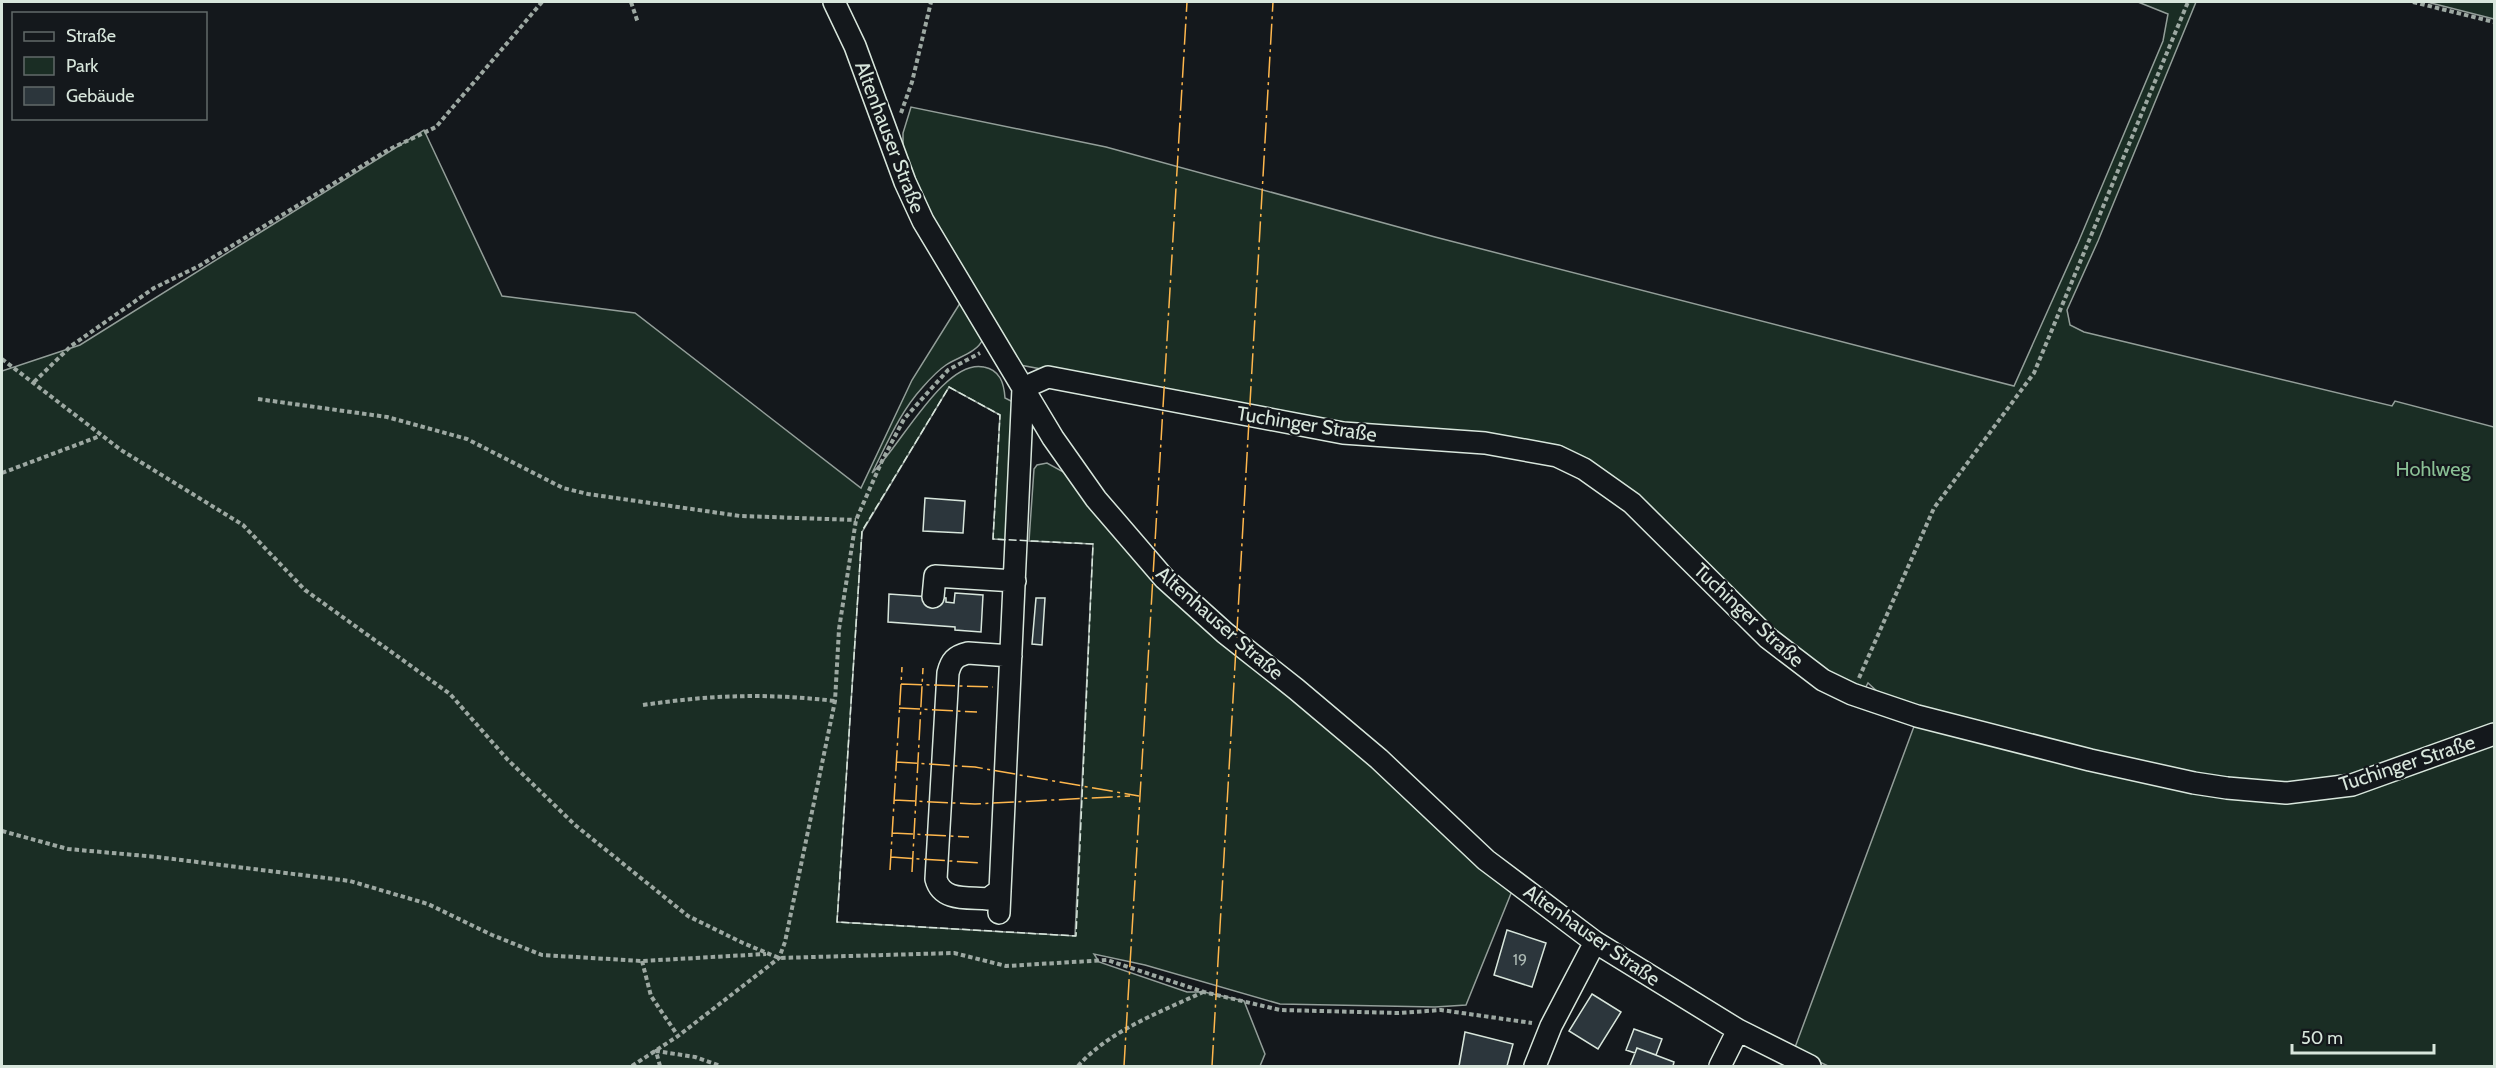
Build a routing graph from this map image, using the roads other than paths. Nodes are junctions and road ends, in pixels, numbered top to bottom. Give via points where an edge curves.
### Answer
1 (834, 2) edge
2 (1023, 388) junction
3 (1015, 581) junction
4 (933, 597) dead end
5 (1011, 656) junction
6 (2494, 734) edge
7 (1000, 890) junction
8 (999, 913) dead end
9 (1595, 942) junction
10 (1738, 1030) junction
11 (1535, 1066) edge
12 (1720, 1066) edge
13 (1810, 1066) edge

1 - 2 street, Altenhauser Straße via 855,46 913,204
2 - 3 street
2 - 6 street, Tuchinger Straße via 1048,377 1343,433 1476,442 1557,456 1584,469 1632,503 1768,638 1823,680 1917,716 2090,760 2194,783 2286,793 2352,785
2 - 9 street, Altenhauser Straße via 1096,499 1164,578 1379,759 1486,860
3 - 4 street via 935,576
3 - 5 street
5 - 7 street
5 - 7 street via 968,653 951,663 936,879 941,890 951,896 988,899
7 - 8 street
9 - 10 street, Altenhauser Straße
9 - 11 street via 1551,1026
10 - 12 street
10 - 13 street, Altenhauser Straße

